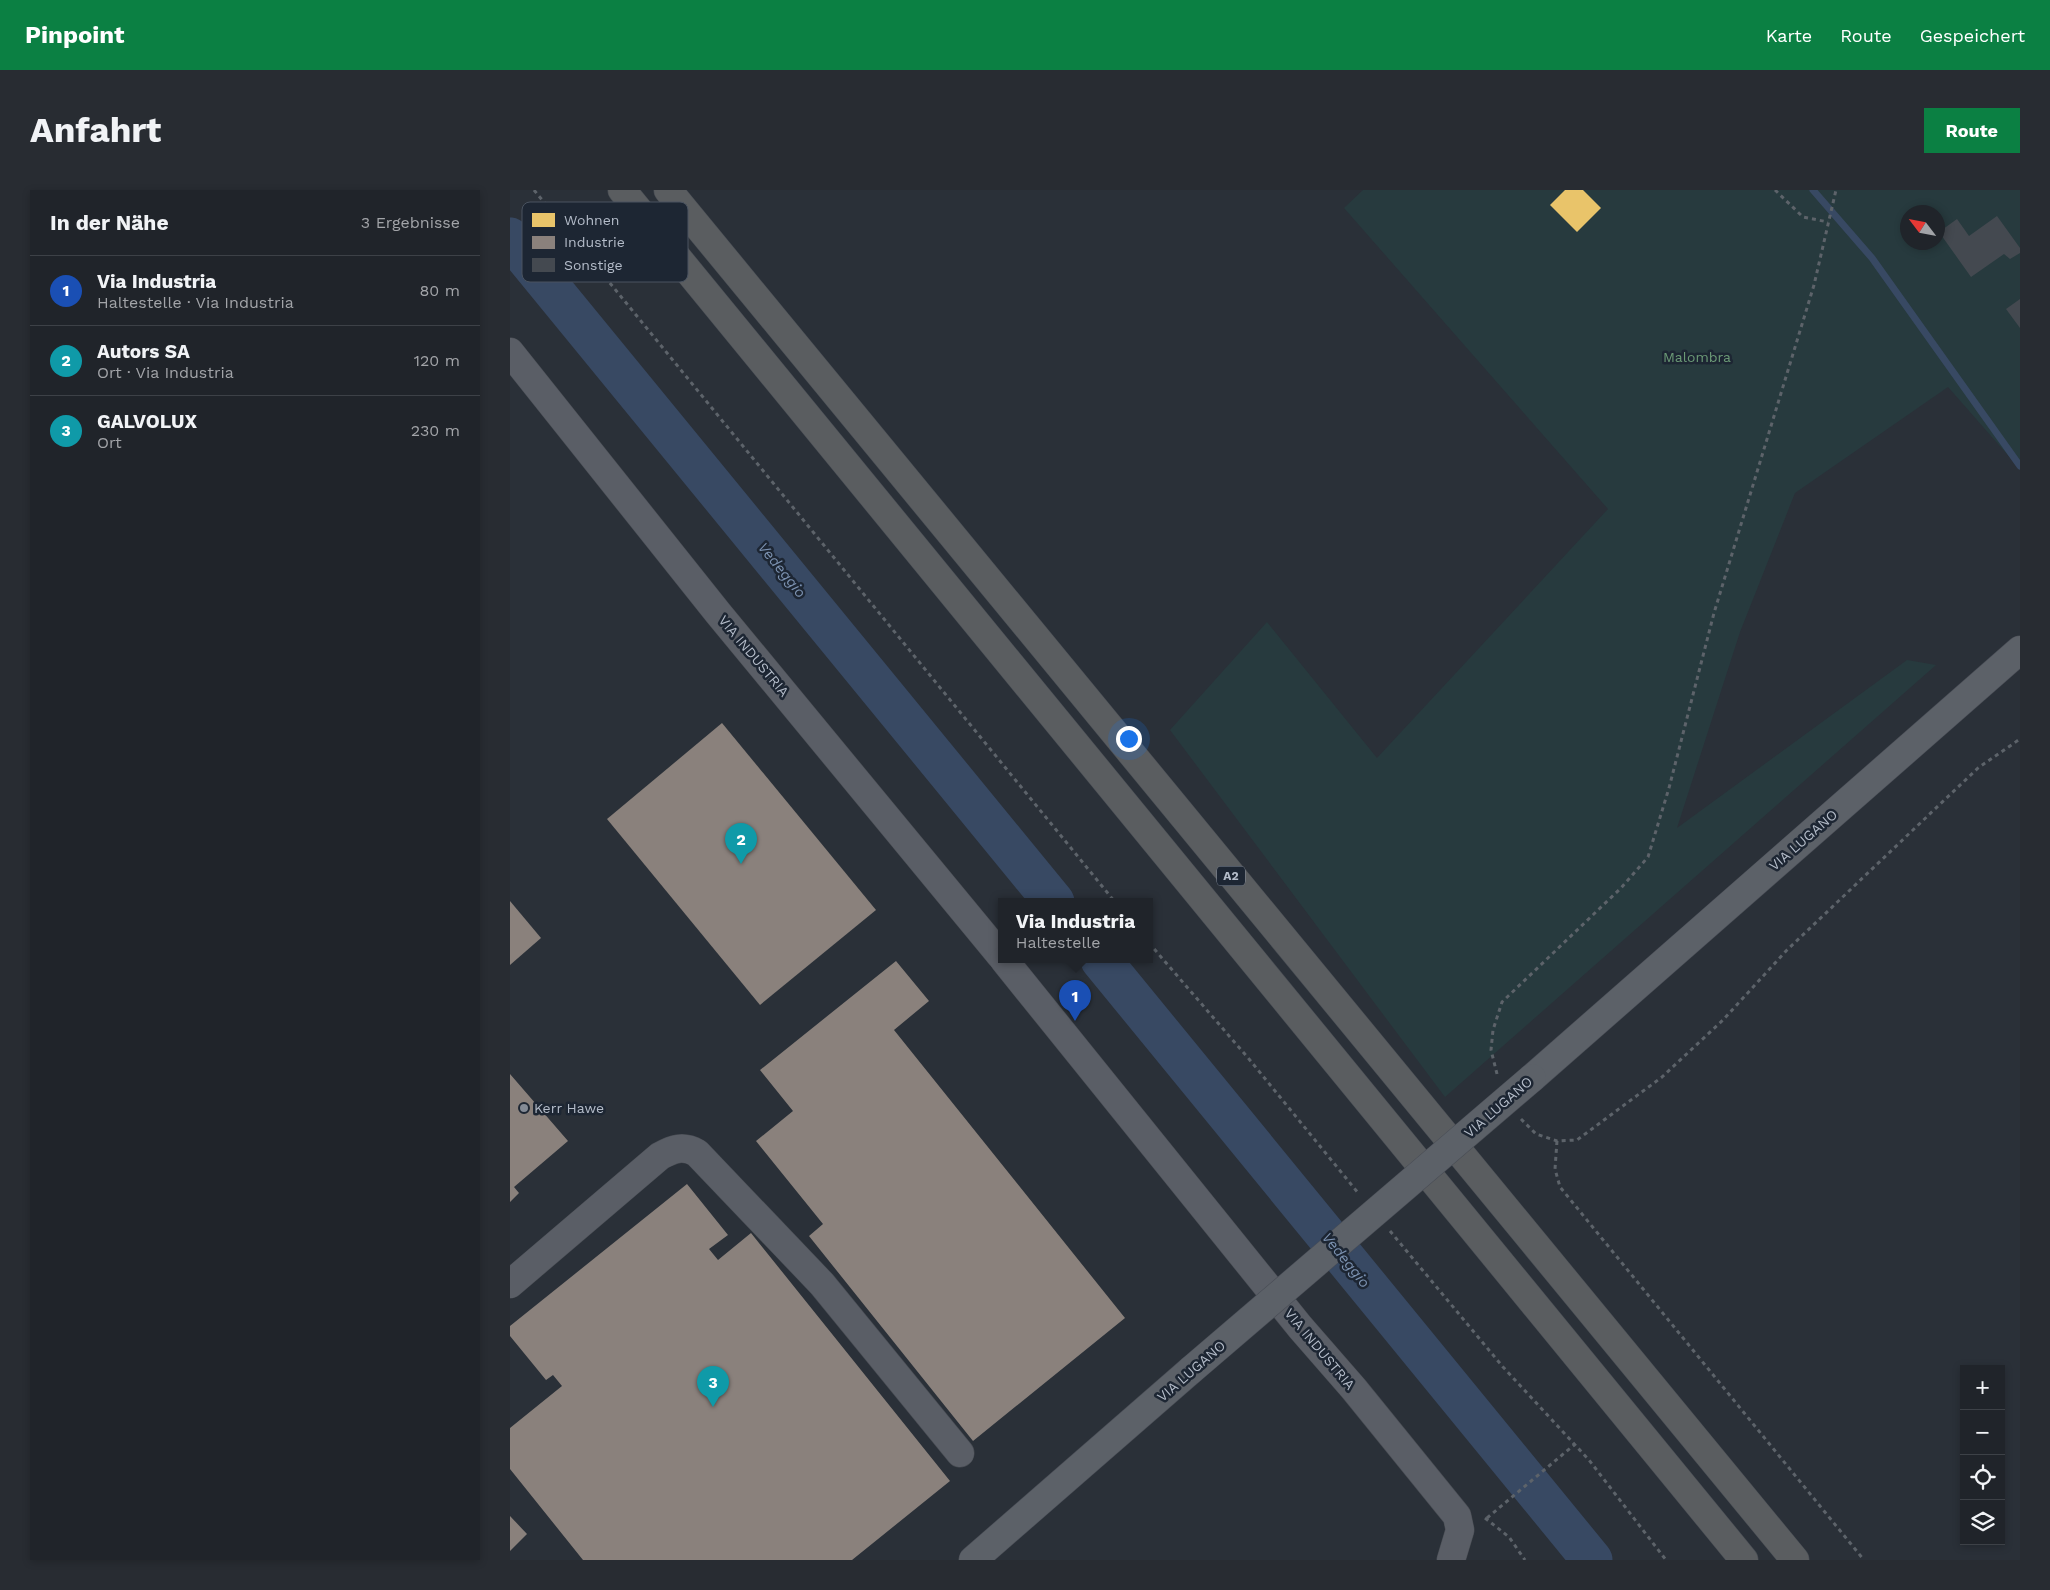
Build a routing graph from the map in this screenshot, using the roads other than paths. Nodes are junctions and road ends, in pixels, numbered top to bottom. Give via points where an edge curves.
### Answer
1 (622, 190) edge
2 (668, 190) edge
3 (632, 202) edge
4 (678, 202) edge
5 (688, 214) edge
6 (688, 271) edge
7 (510, 352) edge
8 (2020, 650) edge
9 (998, 952) edge
10 (1006, 963) edge
11 (510, 1284) edge
12 (960, 1453) dead end
13 (973, 1560) edge
14 (1451, 1560) edge
15 (1744, 1560) edge
16 (1796, 1560) edge

1 - 3 highway
2 - 4 highway, A2
5 - 16 highway, A2
6 - 15 highway
7 - 9 street, VIA INDUSTRIA via 718,613
8 - 13 main road, VIA LUGANO, bridge via 1532,1078
10 - 14 street, VIA INDUSTRIA via 1457,1516 1460,1530
11 - 12 street via 660,1156 680,1147 689,1149 822,1284

